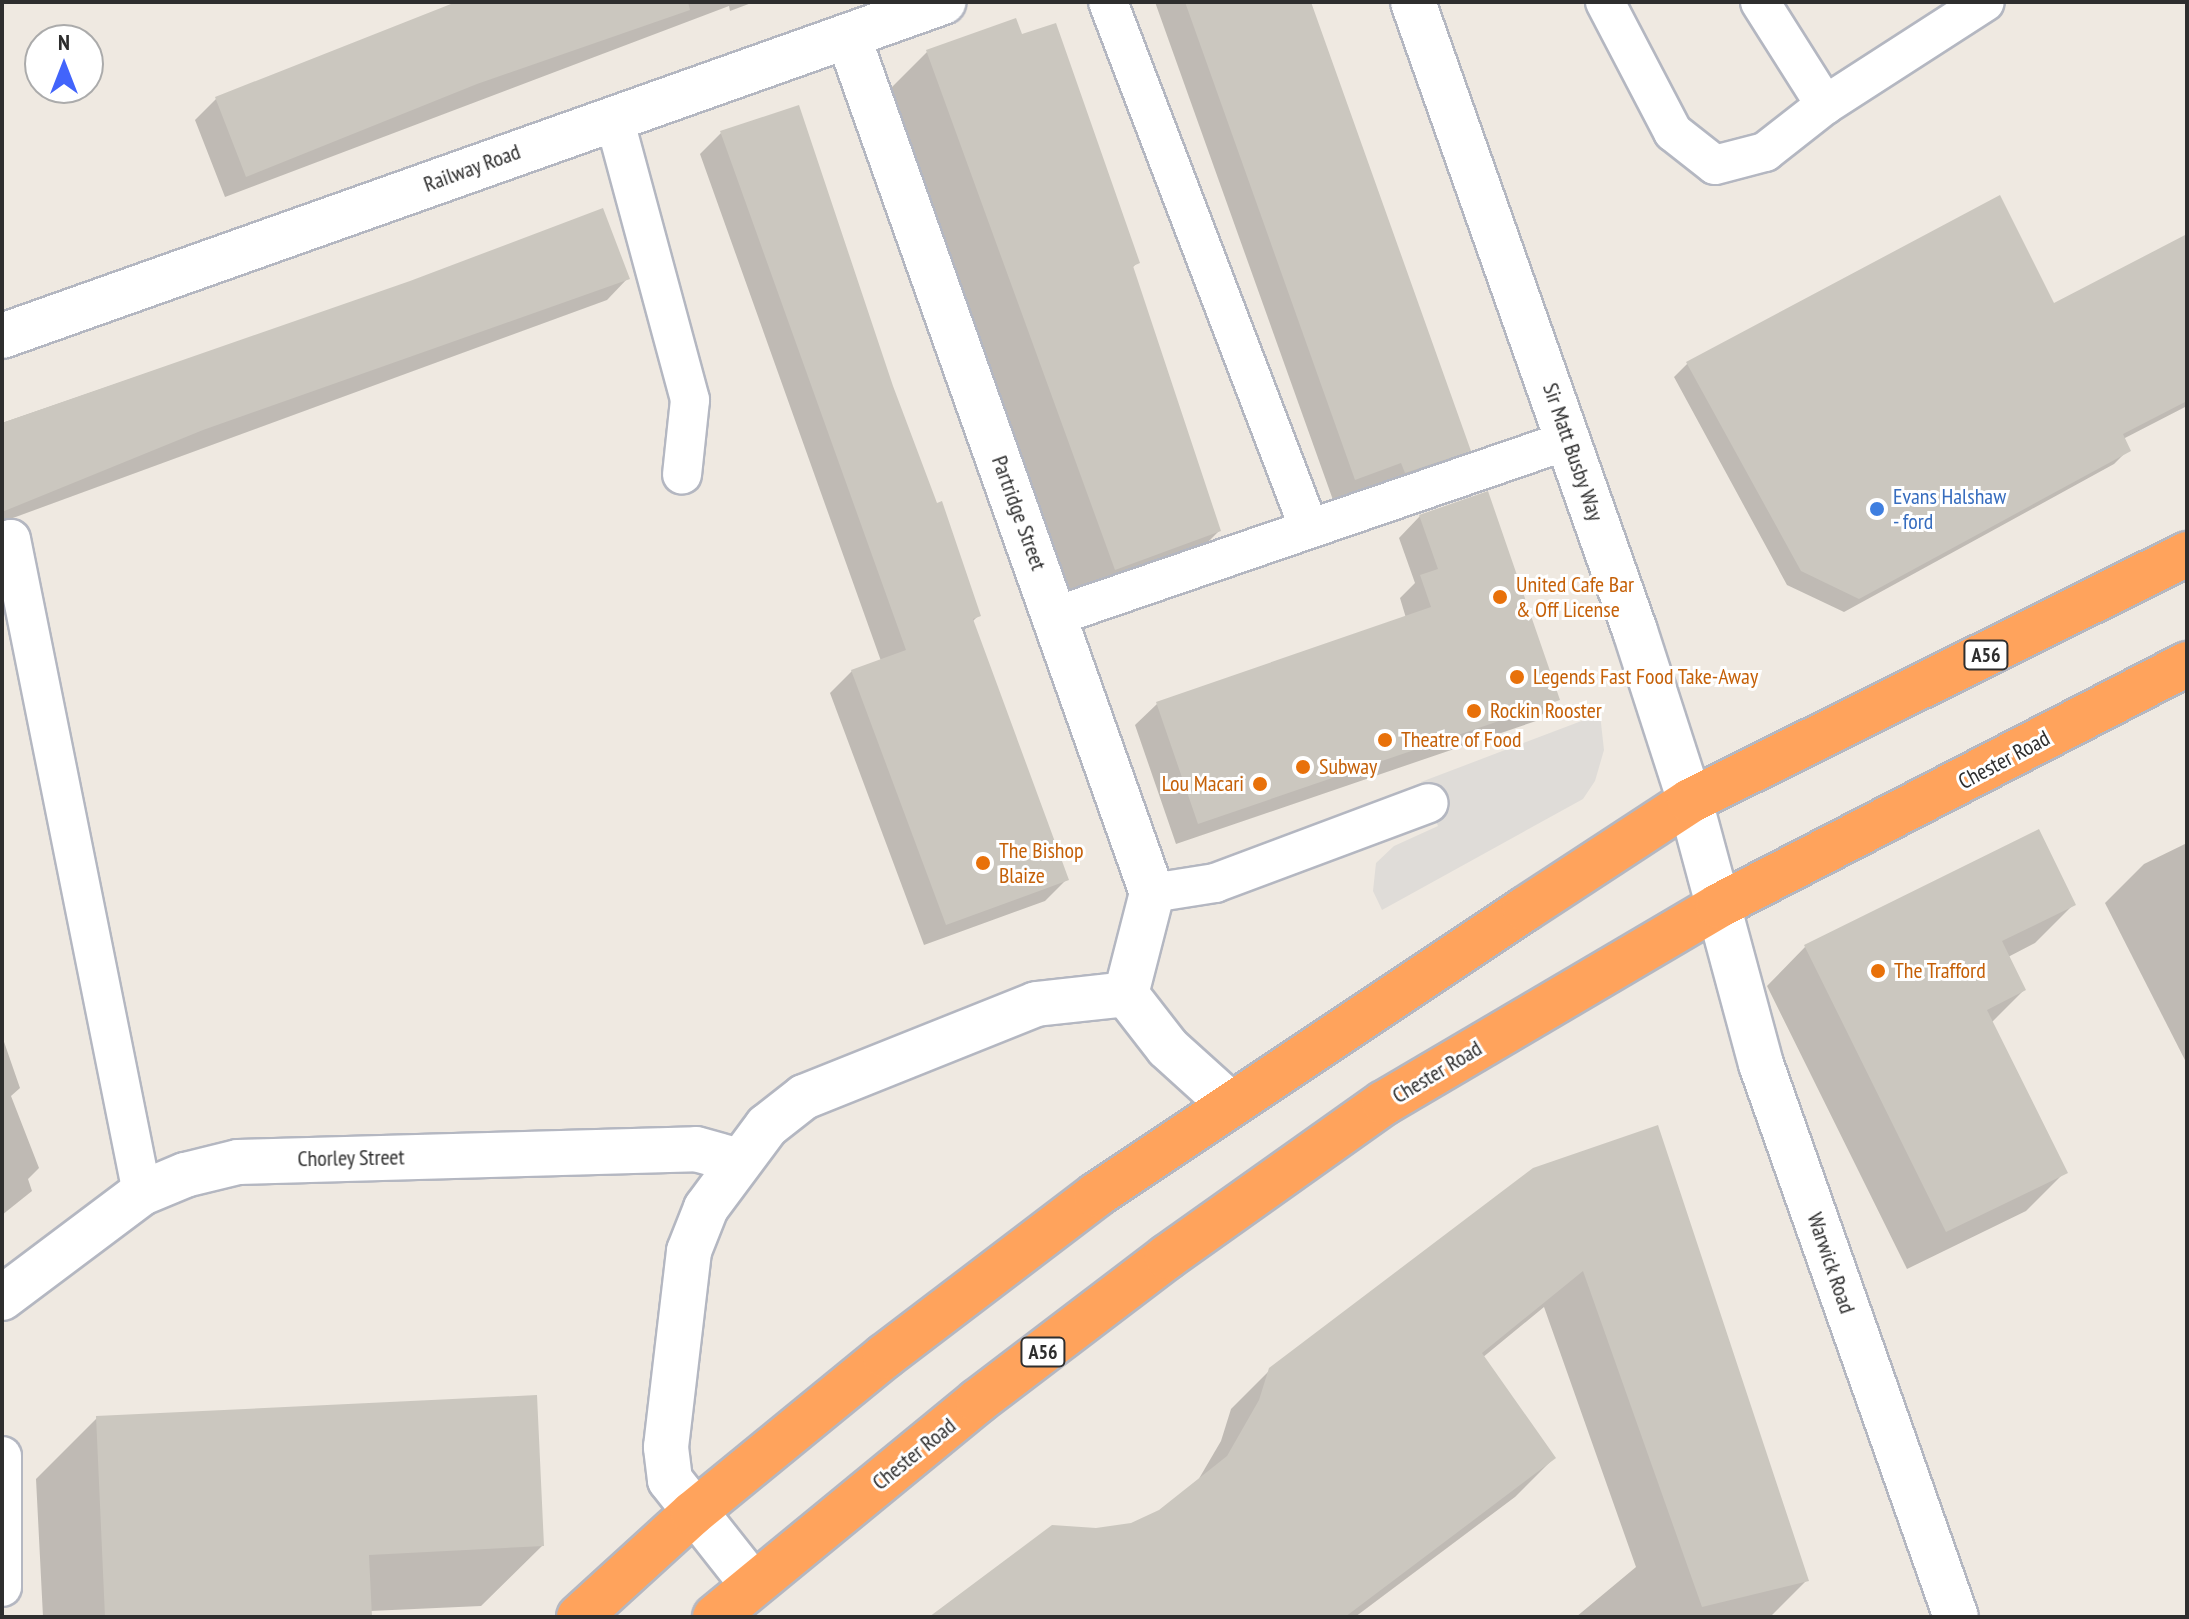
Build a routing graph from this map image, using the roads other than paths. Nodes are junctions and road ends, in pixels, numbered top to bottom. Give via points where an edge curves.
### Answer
1 (943, 2) edge
2 (1108, 2) edge
3 (1413, 2) edge
4 (1605, 2) edge
5 (1760, 2) edge
6 (1985, 2) edge
7 (1936, 15) edge
8 (848, 36) junction
9 (1825, 105) junction
10 (614, 118) junction
11 (2, 336) edge
12 (1569, 440) junction
13 (682, 475) dead end
14 (1309, 528) junction
15 (2, 542) edge
16 (2187, 554) edge
17 (1056, 616) junction
18 (2187, 664) edge
19 (1690, 801) junction
20 (1429, 803) dead end
21 (1152, 893) junction
22 (1718, 906) junction
23 (1126, 994) junction
24 (1230, 1104) junction
25 (739, 1161) junction
26 (142, 1193) junction
27 (2, 1298) edge
28 (2, 1456) edge
29 (693, 1513) junction
30 (753, 1585) junction
31 (2, 1587) edge
32 (579, 1617) edge
33 (715, 1617) edge
34 (1955, 1617) edge

1 - 8 street, Railway Road
2 - 14 lane
3 - 12 street, Sir Matt Busby Way
4 - 9 lane via 1673,132 1715,165 1765,152
5 - 9 lane
6 - 7 lane
7 - 9 lane
8 - 10 street, Railway Road
8 - 17 street, Partridge Street
10 - 11 street, Railway Road
10 - 13 lane via 690,400
12 - 14 lane
12 - 19 street, Sir Matt Busby Way
14 - 17 lane
15 - 26 lane via 11,539
16 - 19 highway, A56
17 - 21 street, Partridge Street
18 - 22 highway, Chester Road / A56
19 - 22 street, Sir Matt Busby Way
19 - 24 highway, A56
20 - 21 lane via 1215,883
21 - 23 street
22 - 30 highway, Chester Road / A56 via 1346,1130 978,1401
22 - 34 street, Warwick Road via 1761,1064
23 - 24 street via 1168,1048
23 - 25 street via 1036,1004 804,1097 767,1126
24 - 29 highway, A56 via 1046,1233
25 - 26 street, Chorley Street via 696,1149 238,1162
25 - 29 street via 706,1208 689,1251 666,1447 670,1480
26 - 27 street, Chorley Street
28 - 31 lane
29 - 30 street
29 - 32 highway, A56
30 - 33 highway, Chester Road / A56

